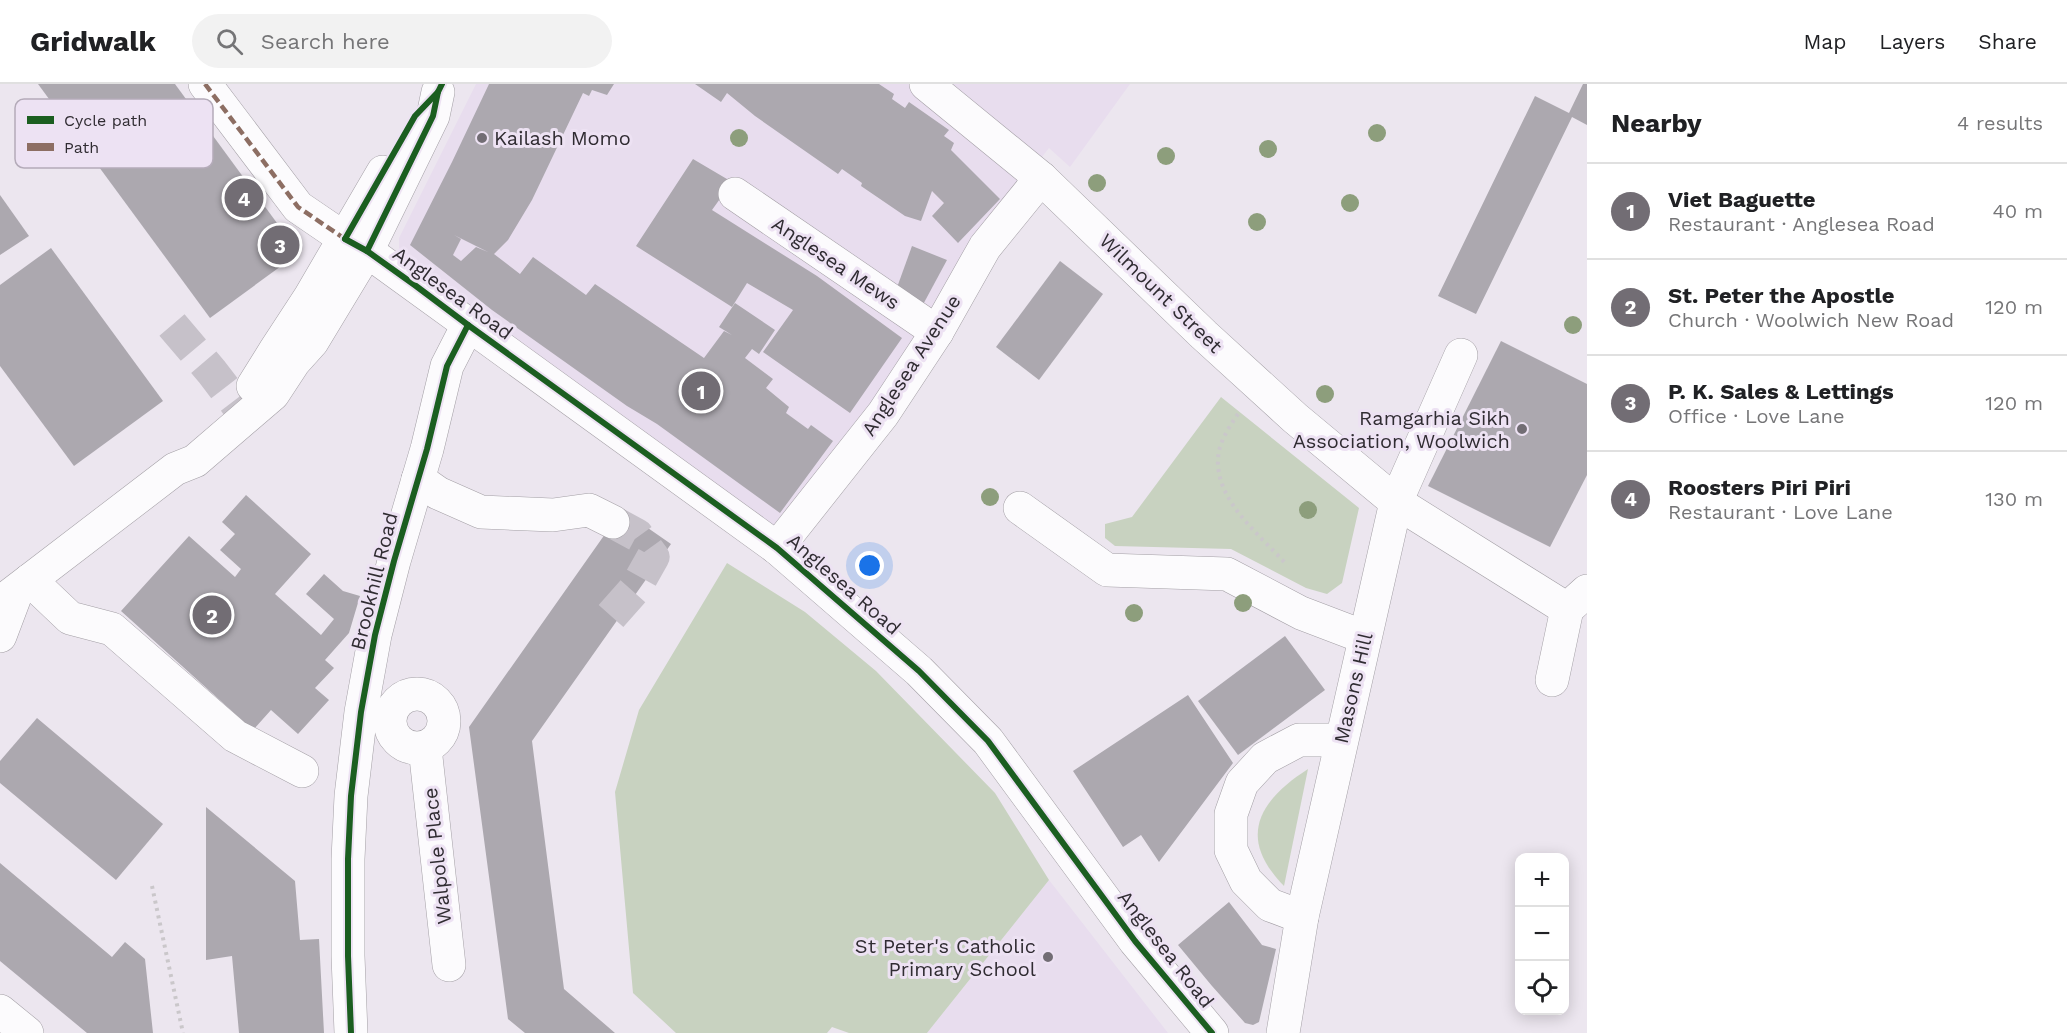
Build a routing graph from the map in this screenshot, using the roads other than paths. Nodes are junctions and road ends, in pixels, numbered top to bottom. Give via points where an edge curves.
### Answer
1 (205, 84) edge
2 (926, 84) edge
3 (440, 88) edge
4 (1041, 178) junction
5 (735, 194) dead end
6 (356, 245) junction
7 (468, 326) junction
8 (938, 332) junction
9 (1461, 355) dead end
10 (418, 479) junction
11 (1396, 502) junction
12 (1020, 508) dead end
13 (614, 522) tunnel mouth
14 (777, 548) junction
15 (16, 591) edge
16 (1577, 600) edge
17 (0, 636) edge
18 (1364, 637) junction
19 (1552, 680) dead end
20 (376, 714) junction
21 (1341, 740) junction
22 (425, 747) junction
23 (302, 771) dead end
24 (1302, 917) junction
25 (449, 965) dead end
26 (0, 1011) edge
27 (27, 1033) edge
28 (351, 1033) edge
29 (1212, 1033) edge
30 (1283, 1033) edge

1 - 6 street, Anglesea Road via 298,207
2 - 4 street, Wilmount Street
3 - 6 street via 433,116
4 - 8 street, Anglesea Avenue via 985,247
4 - 11 street, Wilmount Street via 1258,385
5 - 8 street, Anglesea Mews
6 - 7 street, Anglesea Road
6 - 15 street via 312,342 273,394 215,427 180,454 175,469
7 - 10 street, Brookhill Road via 447,366
7 - 14 street, Anglesea Road
8 - 14 street, Anglesea Avenue via 883,414
9 - 11 street, Masons Hill
10 - 13 street via 438,493 481,512 553,514 589,510
10 - 20 street, Brookhill Road via 375,635
11 - 16 street, Wilmount Street
11 - 18 street, Masons Hill
12 - 18 street via 1107,570 1227,574 1301,613
14 - 29 street, Anglesea Road via 919,671 988,741 1135,941
15 - 17 street
15 - 23 street via 70,618 112,629 235,736
16 - 19 street
18 - 21 street, Masons Hill
20 - 22 street via 391,727 399,742 407,747
20 - 22 street via 394,707 401,699 419,694 437,702 442,710 443,729
20 - 28 street, Brookhill Road via 351,796
21 - 24 street, Masons Hill
21 - 24 street via 1299,740 1265,758 1242,783 1231,814 1231,850 1245,881 1269,906
22 - 25 street, Walpole Place
24 - 30 street, Masons Hill
26 - 27 street

